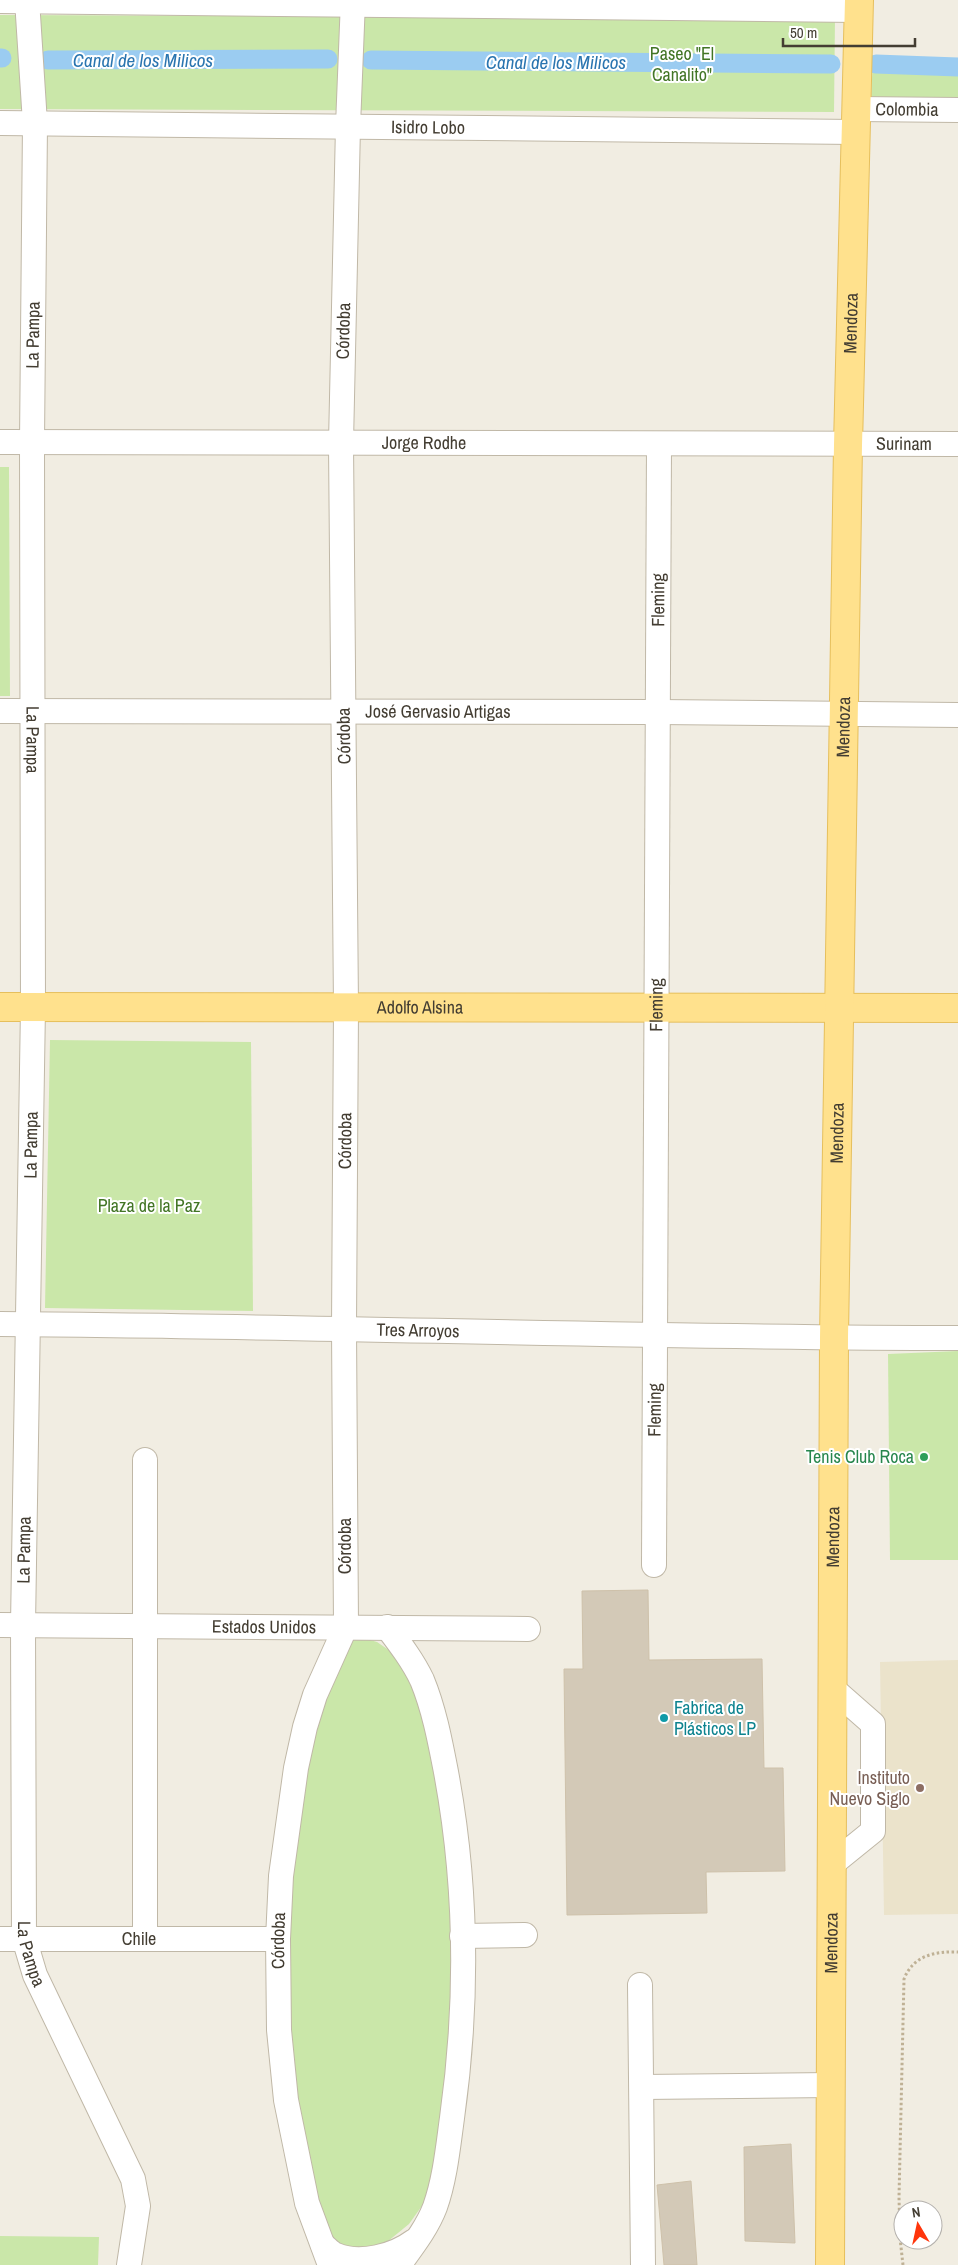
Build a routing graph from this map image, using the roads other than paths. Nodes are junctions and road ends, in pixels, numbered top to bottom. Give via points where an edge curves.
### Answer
1 (27, 0) edge
2 (0, 1) edge
3 (353, 3) edge
4 (858, 5) edge
5 (958, 110) edge
6 (856, 121) junction
7 (0, 123) edge
8 (35, 123) junction
9 (348, 126) junction
10 (0, 442) edge
11 (32, 442) junction
12 (341, 443) junction
13 (659, 444) junction
14 (958, 444) edge
15 (848, 445) junction
16 (0, 711) edge
17 (32, 712) junction
18 (343, 712) junction
19 (658, 712) junction
20 (845, 714) junction
21 (958, 715) edge
22 (0, 1007) edge
23 (33, 1007) junction
24 (346, 1008) junction
25 (657, 1008) junction
26 (840, 1008) junction
27 (958, 1008) edge
28 (0, 1324) edge
29 (29, 1324) junction
30 (344, 1328) junction
31 (654, 1336) junction
32 (834, 1338) junction
33 (958, 1338) edge
34 (145, 1460) dead end
35 (654, 1566) dead end
36 (12, 1625) edge
37 (145, 1625) junction
38 (346, 1626) junction
39 (387, 1626) junction
40 (528, 1629) dead end
41 (832, 1688) junction
42 (830, 1865) junction
43 (525, 1935) dead end
44 (462, 1936) junction
45 (0, 1938) edge
46 (24, 1938) junction
47 (144, 1939) junction
48 (278, 1939) junction
49 (640, 1985) dead end
50 (831, 2086) junction
51 (642, 2087) junction
52 (418, 2239) junction
53 (326, 2255) edge
54 (129, 2265) edge
55 (399, 2265) edge
56 (643, 2265) edge
57 (830, 2265) edge

1 - 2 street
1 - 3 street
1 - 8 street, La Pampa
3 - 4 street
3 - 9 street, Córdoba
4 - 6 main road, Mendoza
5 - 6 street, Colombia
6 - 9 street, Isidro Lobo
6 - 15 main road, Mendoza
7 - 8 street, Isidro Lobo
8 - 9 street, Isidro Lobo
8 - 11 street, La Pampa
9 - 12 street, Córdoba
10 - 11 street, Jorge Rodhe
11 - 12 street, Jorge Rodhe
11 - 17 street, La Pampa
12 - 13 street, Jorge Rodhe
12 - 18 street, Córdoba
13 - 15 street, Jorge Rodhe
13 - 19 street, Fleming
14 - 15 street, Surinam
15 - 20 main road, Mendoza
16 - 17 street, José Gervasio Artigas
17 - 18 street, José Gervasio Artigas
17 - 23 street, La Pampa
18 - 19 street, José Gervasio Artigas
18 - 24 street, Córdoba
19 - 20 street, José Gervasio Artigas
19 - 25 street, Fleming
20 - 21 street, José Gervasio Artigas
20 - 26 main road, Mendoza
22 - 23 main road, Adolfo Alsina
23 - 24 main road, Adolfo Alsina
23 - 29 street, La Pampa
24 - 25 main road, Adolfo Alsina
24 - 30 street, Córdoba
25 - 26 main road, Adolfo Alsina
25 - 31 street, Fleming
26 - 27 main road, Adolfo Alsina
26 - 32 main road, Mendoza
28 - 29 street, Tres Arroyos
29 - 30 street, Tres Arroyos
29 - 36 street, La Pampa
30 - 31 street, Tres Arroyos
30 - 38 street, Córdoba
31 - 32 street, Tres Arroyos
31 - 35 street, Fleming
32 - 33 street, Tres Arroyos
32 - 41 main road, Mendoza
34 - 37 street
36 - 37 street, Estados Unidos
36 - 46 street, La Pampa
37 - 38 street, Estados Unidos
37 - 47 street
38 - 39 street, Estados Unidos
38 - 48 street, Córdoba via 315,1695 296,1768 281,1876
39 - 40 street, Estados Unidos
39 - 44 street via 422,1681 438,1736 456,1825
41 - 42 main road, Mendoza
41 - 42 street via 873,1724 873,1831
42 - 50 main road, Mendoza
43 - 44 street
44 - 52 street via 460,2051 446,2161 435,2207
45 - 46 street, Chile
46 - 47 street, Chile
46 - 54 street, La Pampa via 35,1975 133,2179 138,2206
47 - 48 street, Chile
48 - 53 street, Córdoba via 280,2030 286,2100 307,2202
49 - 51 street
50 - 51 street
50 - 57 main road, Mendoza
51 - 56 street
52 - 53 street via 406,2247 376,2257 353,2259
52 - 55 street

